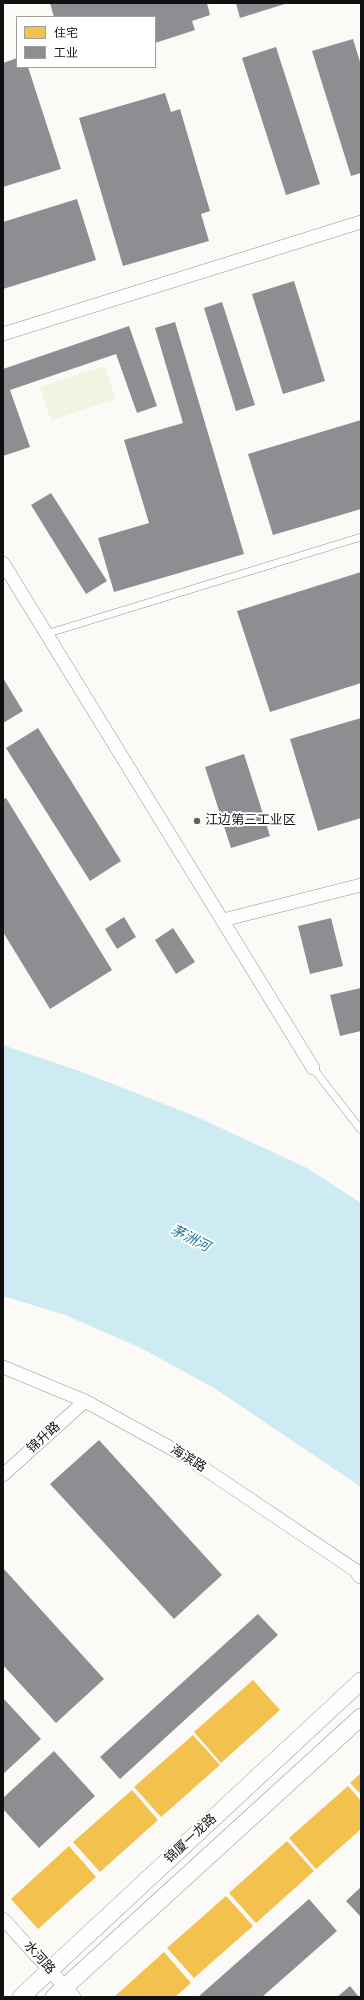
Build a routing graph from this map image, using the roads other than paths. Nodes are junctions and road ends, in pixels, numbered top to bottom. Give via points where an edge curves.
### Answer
1 (361, 222) edge
2 (3, 334) edge
3 (361, 536) edge
4 (3, 563) edge
5 (46, 634) junction
6 (361, 884) edge
7 (222, 920) junction
8 (313, 1068) joint
9 (361, 1130) edge
10 (3, 1367) edge
11 (85, 1401) junction
12 (3, 1475) edge
13 (361, 1574) edge
14 (361, 1681) edge
15 (361, 1718) edge
16 (3, 1919) edge
17 (50, 1970) junction
18 (64, 1994) edge
19 (21, 1997) edge

1 - 2 street
3 - 5 lane
4 - 5 street
5 - 7 street
6 - 7 street
7 - 8 street
8 - 9 lane
10 - 11 street, 海滨路
11 - 12 street, 锦升路
11 - 13 street, 海滨路 via 187,1457
14 - 17 street, 锦厦一龙路
15 - 18 street, 锦厦一龙路
16 - 17 street, 水河路
17 - 18 street, 水河路
17 - 19 street, 锦厦一龙路

